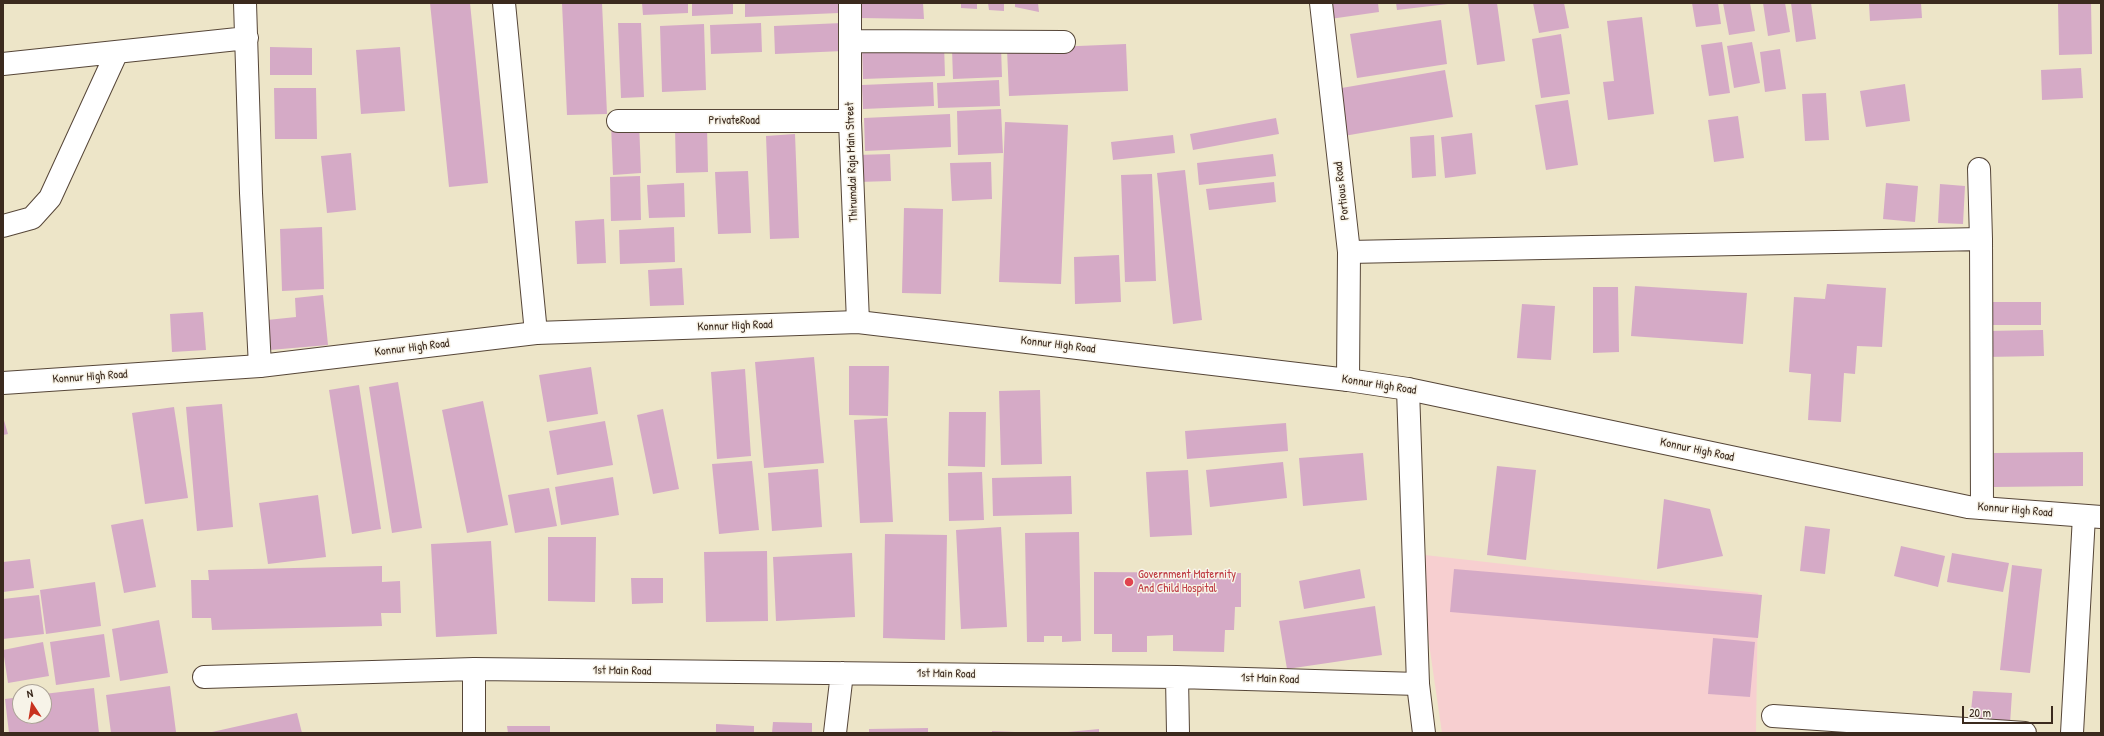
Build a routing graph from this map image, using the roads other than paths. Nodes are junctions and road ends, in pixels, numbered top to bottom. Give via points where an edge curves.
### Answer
1 (245, 3) edge
2 (504, 3) edge
3 (850, 3) edge
4 (1321, 3) edge
5 (247, 38) junction
6 (850, 41) junction
7 (1064, 42) dead end
8 (118, 52) junction
9 (3, 64) edge
10 (618, 121) dead end
11 (850, 121) junction
12 (1979, 169) dead end
13 (3, 226) edge
14 (1981, 239) junction
15 (1349, 252) junction
16 (858, 322) junction
17 (536, 333) junction
18 (260, 366) junction
19 (1348, 380) junction
20 (3, 383) edge
21 (1408, 389) junction
22 (1982, 508) junction
23 (2092, 517) edge
24 (474, 669) junction
25 (842, 673) junction
26 (204, 677) dead end
27 (1177, 677) junction
28 (1418, 684) junction
29 (1773, 716) dead end
30 (474, 733) edge
31 (835, 733) edge
32 (1178, 733) edge
33 (1424, 733) edge
34 (2025, 733) edge
35 (2072, 733) edge

1 - 5 street
2 - 17 street
3 - 6 street, Thirumalai Raja Main Street
4 - 15 street, Portious Road
5 - 8 street
5 - 18 street via 251,193
6 - 7 street
6 - 11 street, Thirumalai Raja Main Street
8 - 9 street
8 - 13 street via 50,198 32,218
10 - 11 street, PrivateRoad
11 - 16 street, Thirumalai Raja Main Street
12 - 14 street
14 - 15 street
14 - 22 street
15 - 19 street, Portious Road
16 - 17 street, Konnur High Road
16 - 19 street, Konnur High Road
17 - 18 street, Konnur High Road
18 - 20 street, Konnur High Road
19 - 21 street, Konnur High Road
21 - 22 street, Konnur High Road
21 - 28 street
22 - 23 street, Konnur High Road
23 - 35 street
24 - 25 street, 1st Main Road
24 - 26 street, 1st Main Road
24 - 30 street
25 - 27 street, 1st Main Road
25 - 31 street
27 - 28 street, 1st Main Road
27 - 32 street
28 - 33 street
29 - 34 street

